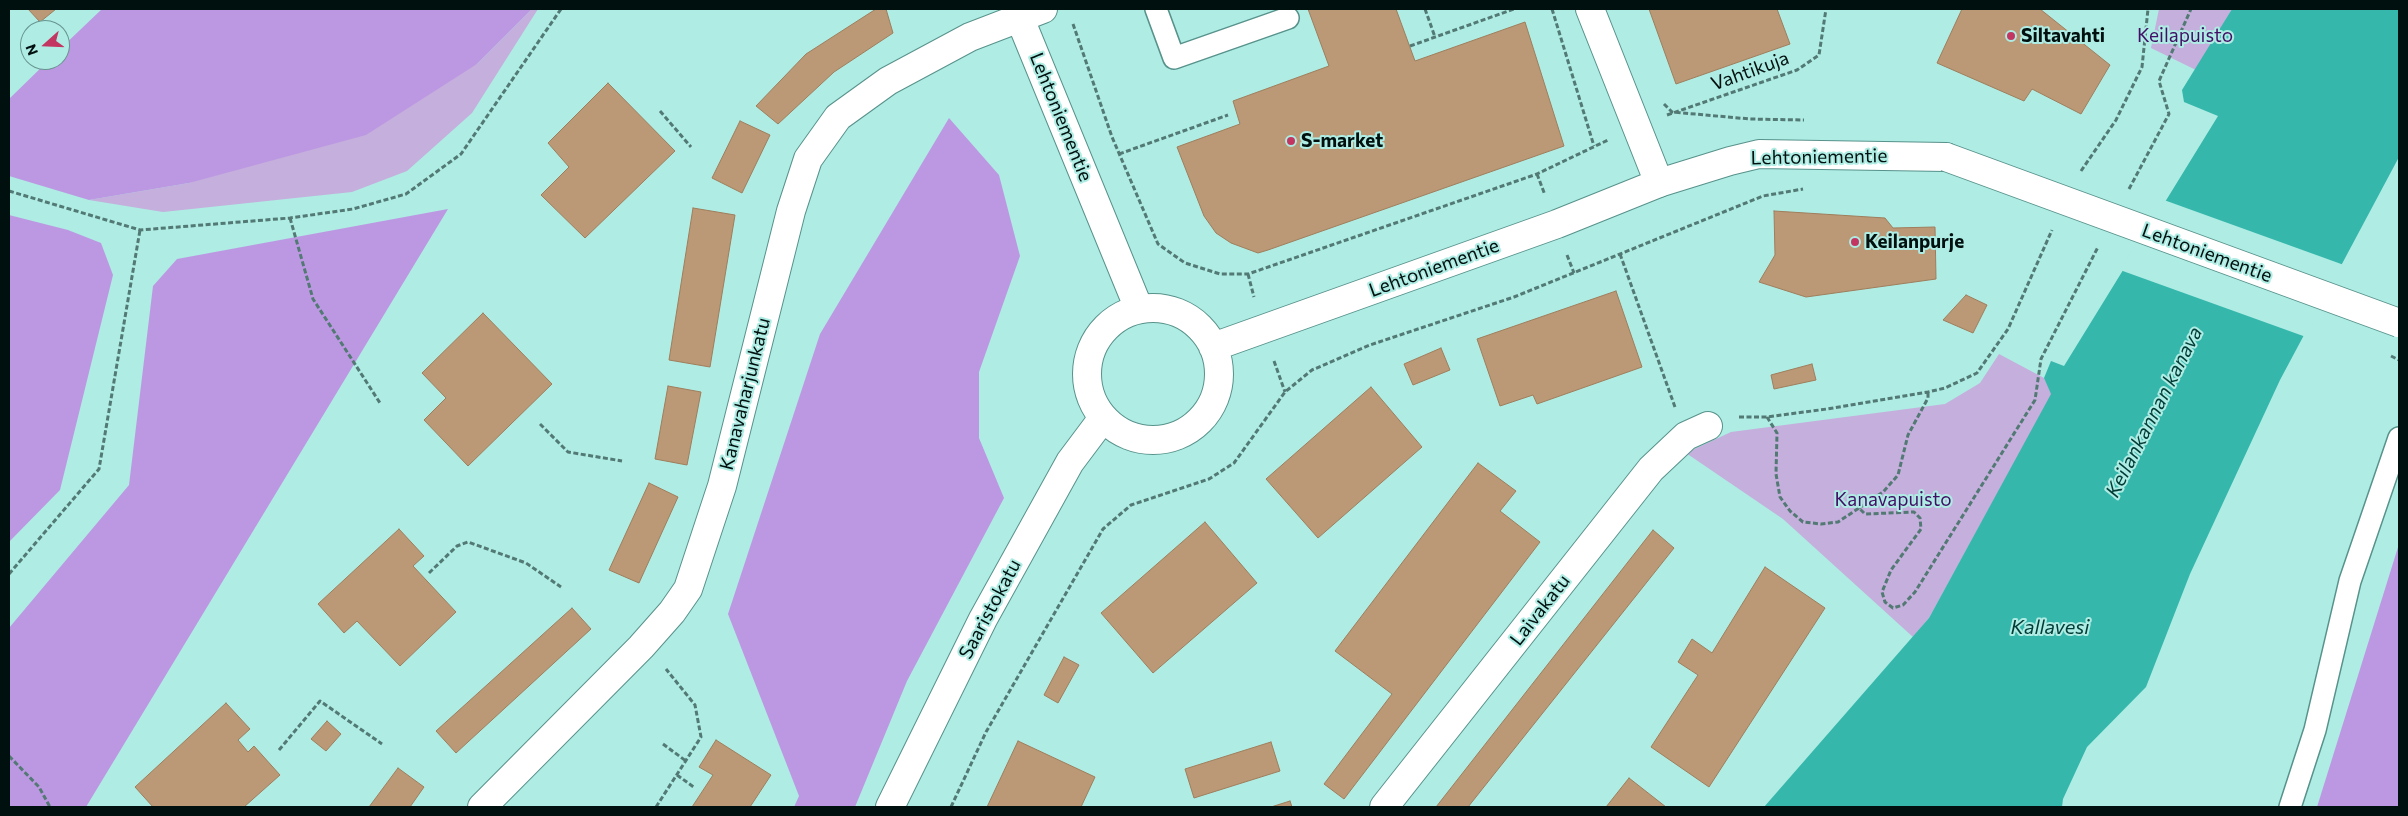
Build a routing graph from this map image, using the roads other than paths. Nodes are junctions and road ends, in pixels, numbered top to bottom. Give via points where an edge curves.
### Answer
1 (1156, 9) edge
2 (1590, 9) edge
3 (1027, 11) edge
4 (1288, 18) dead end
5 (1660, 183) junction
6 (1139, 309) junction
7 (2399, 323) edge
8 (1213, 347) junction
9 (1103, 418) junction
10 (1708, 426) dead end
11 (2399, 438) edge
12 (482, 807) edge
13 (890, 807) edge
14 (1384, 807) edge
15 (2290, 807) edge

1 - 4 lane via 1174,58
2 - 5 main road
3 - 6 main road, Lehtoniementie
3 - 12 main road, Kanavaharjunkatu via 888,80 838,118 808,159 791,211 722,486 688,589 641,647
5 - 7 main road, Lehtoniementie, bridge via 1759,154 1946,157
5 - 8 main road, Lehtoniementie via 1557,224
6 - 8 main road via 1175,311 1191,319
6 - 9 main road via 1120,316 1105,328 1087,363 1092,402
8 - 9 main road via 1219,366 1213,402 1189,430 1172,438 1134,438
9 - 13 main road, Saaristokatu via 1070,462 983,619
10 - 14 main road, Laivakatu via 1686,436 1651,469
11 - 15 lane via 2350,581 2315,730

